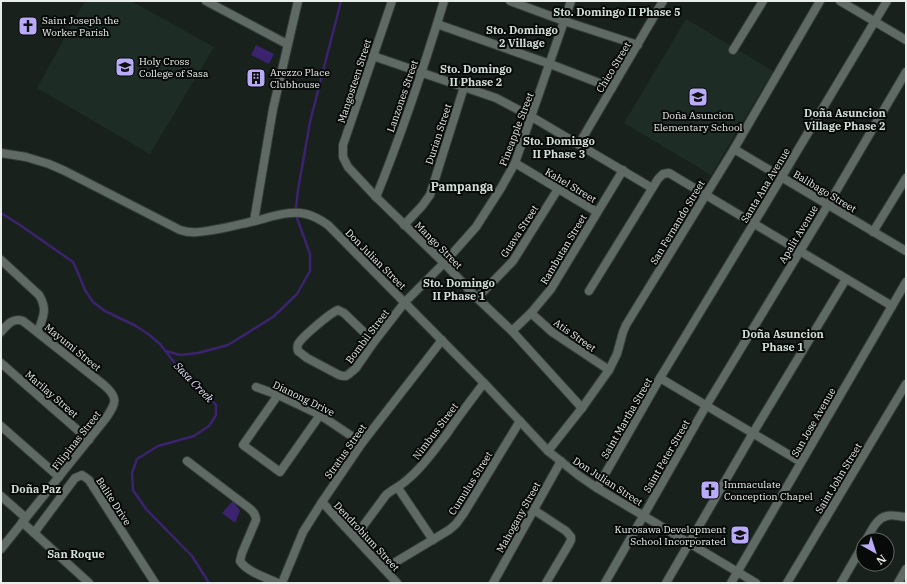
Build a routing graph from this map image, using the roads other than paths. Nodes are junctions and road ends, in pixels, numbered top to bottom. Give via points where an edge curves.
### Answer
1 (206, 1) edge
2 (298, 1) edge
3 (392, 1) edge
4 (444, 1) edge
5 (510, 1) edge
6 (571, 1) edge
7 (763, 1) edge
8 (820, 1) edge
9 (840, 1) edge
10 (887, 1) edge
11 (661, 2) edge
12 (564, 21) junction
13 (874, 22) junction
14 (437, 24) junction
15 (906, 40) edge
16 (287, 44) junction
17 (638, 45) junction
18 (733, 50) dead end
19 (373, 56) junction
20 (550, 64) junction
21 (421, 72) junction
22 (906, 72) edge
23 (464, 87) junction
24 (612, 88) junction
25 (532, 117) junction
26 (579, 144) junction
27 (734, 149) junction
28 (1, 153) edge
29 (515, 163) junction
30 (348, 167) joint
31 (623, 170) junction
32 (781, 177) junction
33 (906, 178) edge
34 (652, 188) junction
35 (558, 189) junction
36 (706, 195) junction
37 (376, 197) junction
38 (828, 205) junction
39 (597, 212) junction
40 (254, 221) junction
41 (754, 224) junction
42 (404, 225) junction
43 (873, 232) junction
44 (800, 251) junction
45 (906, 251) edge
46 (1, 260) edge
47 (444, 263) junction
48 (846, 279) junction
49 (906, 282) edge
50 (589, 291) dead end
51 (477, 298) junction
52 (405, 302) junction
53 (892, 306) junction
54 (531, 313) junction
55 (512, 331) junction
56 (1, 332) edge
57 (38, 332) junction
58 (442, 340) junction
59 (374, 342) junction
60 (1, 363) edge
61 (608, 370) junction
62 (660, 378) junction
63 (484, 383) junction
64 (906, 384) edge
65 (256, 387) dead end
66 (114, 396) joint
67 (278, 396) junction
68 (706, 406) junction
69 (582, 408) junction
70 (320, 415) junction
71 (520, 421) junction
72 (1, 426) edge
73 (753, 433) junction
74 (89, 440) junction
75 (362, 443) junction
76 (548, 451) junction
77 (187, 461) dead end
78 (561, 461) junction
79 (801, 462) junction
80 (59, 477) junction
81 (398, 488) junction
82 (597, 488) junction
83 (1, 496) edge
84 (322, 502) junction
85 (534, 510) junction
86 (643, 516) junction
87 (906, 517) edge
88 (24, 520) junction
89 (871, 532) edge
90 (34, 533) junction
91 (355, 537) junction
92 (433, 540) junction
93 (689, 543) junction
94 (1, 549) edge
95 (855, 559) edge
96 (384, 569) junction
97 (906, 569) edge
98 (737, 572) junction
99 (89, 583) edge
100 (155, 583) edge
101 (278, 583) edge
102 (282, 583) edge
103 (398, 583) edge
104 (493, 583) edge
105 (546, 583) edge
106 (605, 583) edge
107 (666, 583) edge
108 (731, 583) edge
109 (756, 583) edge
110 (787, 583) edge
111 (841, 583) edge
112 (898, 583) edge

1 - 16 street
2 - 16 street
3 - 19 street, Mangosteen Street
4 - 14 street, Lanzones Street
5 - 12 street
6 - 12 street, Pineapple Street
7 - 18 street
8 - 27 street, San Fernando Street
9 - 13 street
10 - 13 street, Santa Ana Avenue
11 - 17 street, Chico Street
12 - 17 street
12 - 20 street, Pineapple Street
13 - 15 street
13 - 32 street, Santa Ana Avenue
14 - 20 street
14 - 21 street, Lanzones Street
16 - 40 street
17 - 24 street, Chico Street
19 - 21 street
19 - 30 street, Mangosteen Street via 343,145 343,157
20 - 24 street
20 - 25 street, Pineapple Street
21 - 23 street
21 - 37 street, Lanzones Street
22 - 38 street, Apalit Avenue
23 - 25 street via 496,98
23 - 42 street, Durian Street via 430,194
24 - 26 street, Chico Street
25 - 26 street
25 - 29 street, Pineapple Street
26 - 31 street
27 - 32 street, Balibago Street
27 - 36 street, San Fernando Street
28 - 40 street, Don Julian Street via 50,164 180,230 196,232
29 - 35 street, Kahel Street
29 - 47 street, Pineapple Street via 476,227
30 - 37 street, Mango Street
31 - 34 street
31 - 39 street, Rambutan Street
32 - 38 street, Balibago Street
32 - 41 street, Santa Ana Avenue
33 - 43 street
34 - 36 street via 663,174 669,173
34 - 50 street
35 - 39 street, Kahel Street
35 - 51 street, Guava Street via 513,261
36 - 41 street
36 - 61 street, San Fernando Street via 626,325 617,354
37 - 42 street, Mango Street
38 - 43 street, Balibago Street
38 - 44 street, Apalit Avenue
39 - 54 street, Rambutan Street via 551,289
40 - 52 street, Don Julian Street via 292,213 316,217 328,225
41 - 44 street
41 - 62 street, Santa Ana Avenue
42 - 47 street, Mango Street
43 - 45 street, Balibago Street
44 - 48 street
44 - 68 street, Apalit Avenue
46 - 57 street via 42,300 45,310
47 - 51 street, Mango Street
47 - 52 street, Pineapple Street
48 - 53 street
48 - 73 street
49 - 53 street, San Jose Avenue
51 - 55 street, Mango Street
52 - 58 street, Don Julian Street
52 - 59 street, Bombil Street
53 - 79 street, San Jose Avenue
54 - 55 street, Rambutan Street
54 - 61 street, Atis Street via 552,332
55 - 69 street, Mango Street
56 - 57 street, Mayumi Street via 16,320 23,321
57 - 66 street, Mayumi Street
58 - 63 street, Don Julian Street
58 - 75 street, Stratus Street
59 - 59 street, Bombil Street via 356,368 343,376 298,351 298,344 328,315 338,310
60 - 74 street, Marilay Street
61 - 69 street, San Fernando Street
62 - 68 street
62 - 82 street, Saint Martha Street
63 - 71 street, Don Julian Street
63 - 81 street, Nimbus Street via 429,456
64 - 110 street, Saint John Street
65 - 67 street, Dianong Drive
66 - 74 street, Filipinas Street via 113,407
67 - 70 street, Dianong Drive
67 - 70 street via 244,445 280,472
68 - 73 street
68 - 86 street, Saint Peter Street
69 - 76 street, San Fernando Street
70 - 75 street, Dianong Drive
71 - 76 street, Don Julian Street
71 - 92 street, Cumulus Street via 456,524
72 - 80 street
73 - 79 street
73 - 93 street
74 - 80 street, Filipinas Street
75 - 84 street, Stratus Street
76 - 78 street, Don Julian Street
77 - 101 street via 254,514 256,520 240,561 248,569
78 - 82 street, Don Julian Street
78 - 85 street, Mahogany Street
79 - 98 street, San Jose Avenue
80 - 88 street, Filipinas Street
81 - 91 street, Nimbus Street via 383,499
81 - 92 street
82 - 86 street, Don Julian Street
83 - 88 street
84 - 91 street, Dendrobium Street
84 - 102 street, Stratus Street via 303,532
85 - 104 street, Mahogany Street
85 - 105 street via 571,537
86 - 93 street, Don Julian Street
86 - 106 street, Saint Peter Street
87 - 89 street via 887,515
88 - 90 street
88 - 94 street, Filipinas Street
90 - 99 street
90 - 100 street, Balite Drive via 75,478 82,475 89,480
91 - 96 street, Dendrobium Street
92 - 96 street, Cumulus Street
93 - 98 street, Don Julian Street
93 - 107 street
95 - 111 street
96 - 103 street, Dendrobium Street
97 - 112 street
98 - 108 street, San Jose Avenue
98 - 109 street, Don Julian Street

